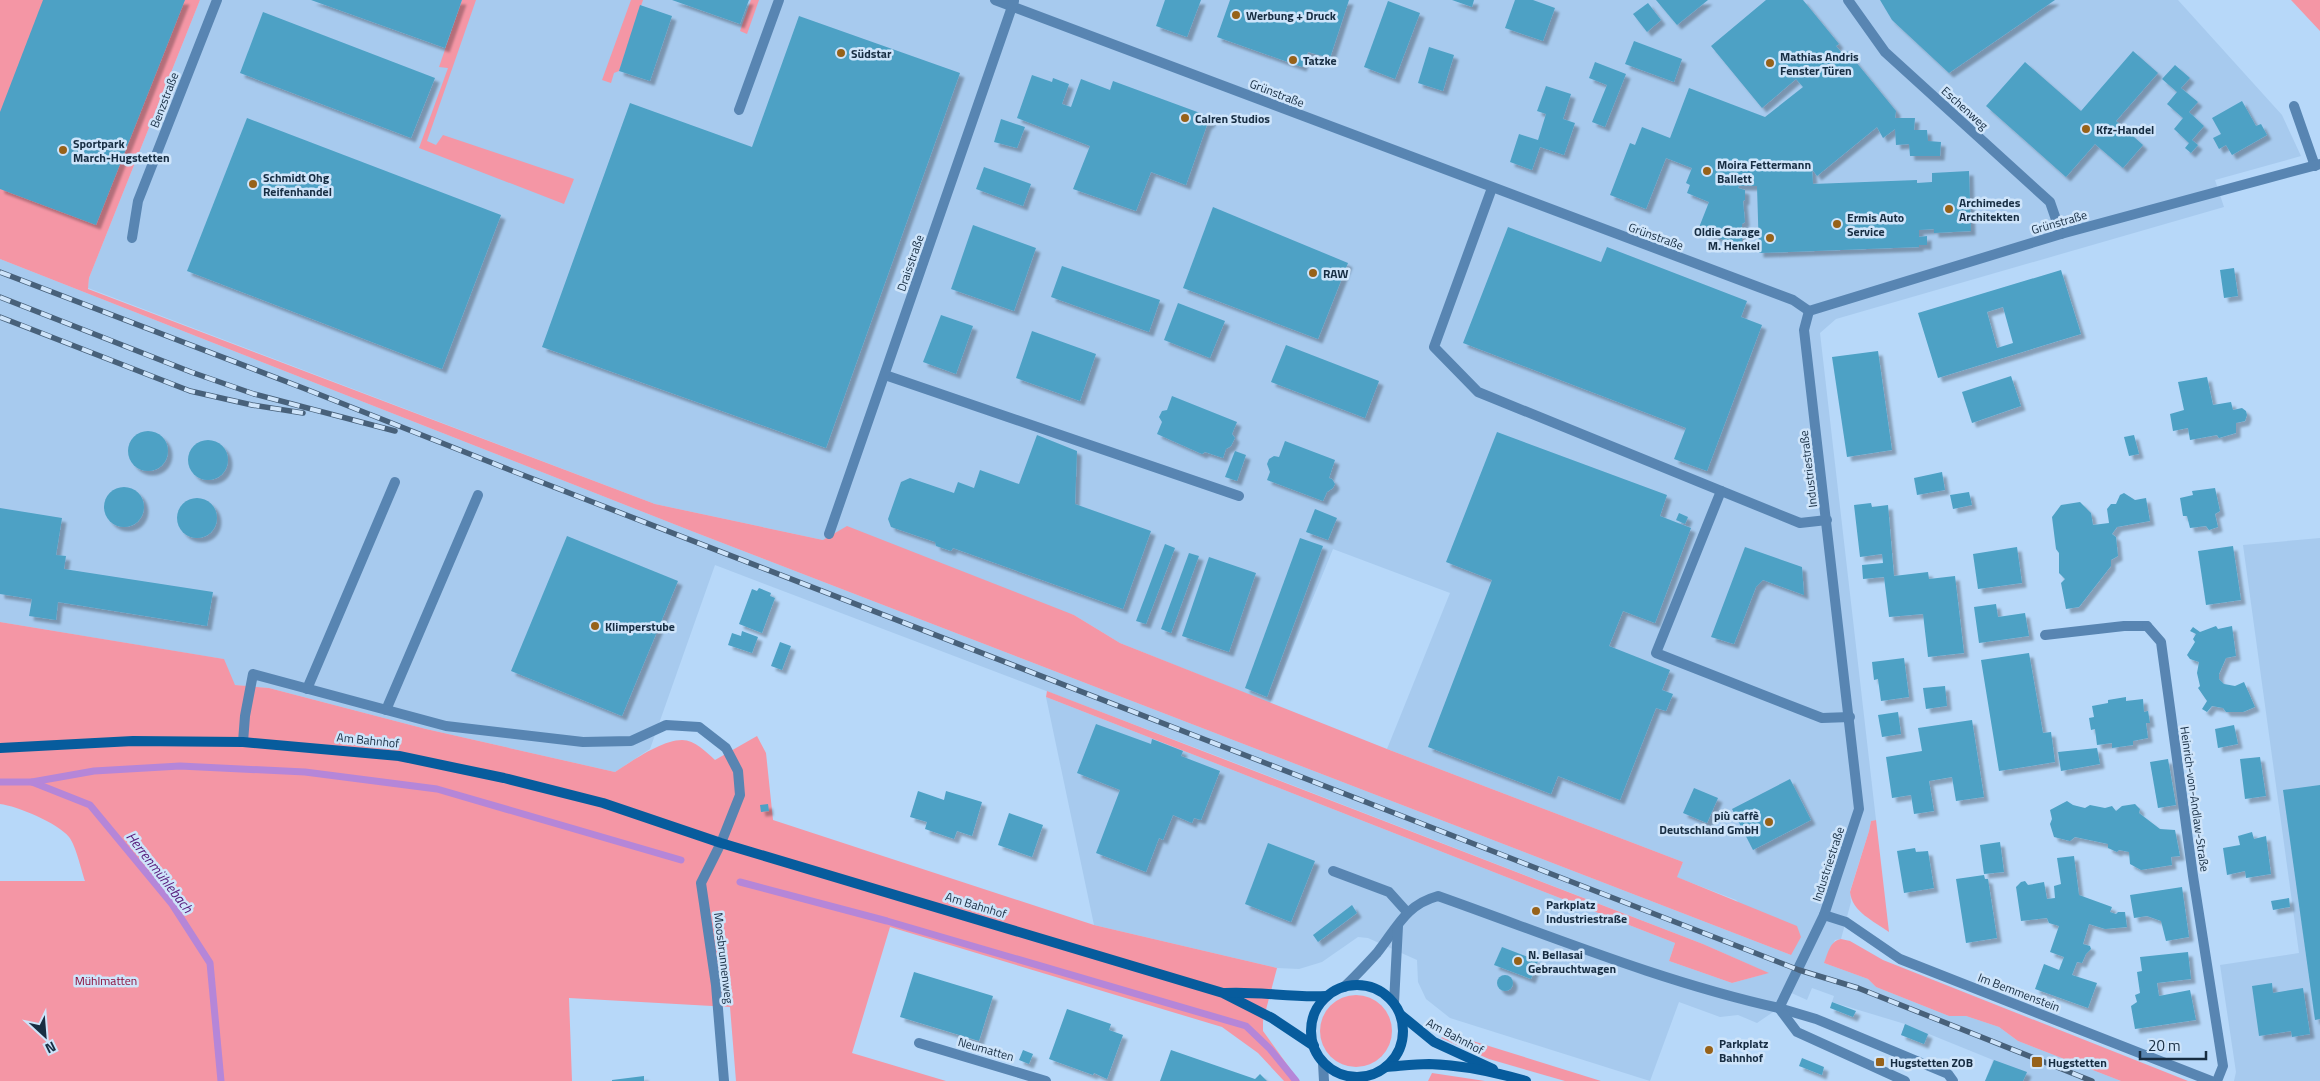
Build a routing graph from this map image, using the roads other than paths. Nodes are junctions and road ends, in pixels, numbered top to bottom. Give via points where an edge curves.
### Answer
1 (217, 0) edge
2 (779, 0) edge
3 (995, 0) edge
4 (1848, 0) edge
5 (1013, 3) edge
6 (2294, 106) dead end
7 (739, 110) dead end
8 (2318, 165) edge
9 (1492, 188) junction
10 (2061, 234) junction
11 (132, 238) dead end
12 (1809, 311) junction
13 (885, 375) junction
14 (395, 482) dead end
15 (1721, 491) junction
16 (478, 495) dead end
17 (1239, 496) dead end
18 (1827, 520) junction
19 (829, 534) dead end
20 (2045, 635) dead end
21 (307, 689) junction
22 (386, 710) junction
23 (1850, 717) junction
24 (243, 742) junction
25 (0, 748) edge
26 (721, 843) junction
27 (1333, 871) dead end
28 (1407, 912) junction
29 (1824, 915) junction
30 (1398, 925) junction
31 (1344, 987) junction
32 (1223, 993) junction
33 (1326, 996) junction
34 (1394, 1003) junction
35 (1779, 1008) junction
36 (1400, 1014) junction
37 (919, 1044) dead end
38 (1314, 1046) junction
39 (1323, 1062) junction
40 (1386, 1067) junction
41 (1503, 1074) junction
42 (1361, 1079) edge
43 (724, 1081) edge
44 (1046, 1081) edge
45 (1324, 1081) edge
46 (1526, 1081) edge
47 (1905, 1081) edge
48 (1953, 1081) edge
49 (2211, 1081) edge
50 (2217, 1081) edge

1 - 11 street, Benzstraße via 138,202
2 - 7 street
3 - 5 street, Grünstraße
4 - 10 street, Eschenweg via 1886,52 2050,202
5 - 9 street, Grünstraße
5 - 13 street, Draisstraße
6 - 8 street
8 - 10 street, Grünstraße
9 - 12 street, Grünstraße via 1793,300
9 - 15 street via 1434,347 1478,392
10 - 12 street, Grünstraße
12 - 18 street, Industriestraße via 1804,330
13 - 17 street
13 - 19 street, Draisstraße
14 - 21 street
15 - 18 street via 1800,523
15 - 23 street via 1656,652 1822,718
16 - 22 street
18 - 23 street, Industriestraße
20 - 50 street, Heinrich-von-Andlaw-Straße via 2147,626 2161,642 2223,1066
21 - 22 street
21 - 24 street via 253,674
22 - 26 street via 446,726 583,742 631,741 666,725 699,727 726,748 738,771 740,795
23 - 29 street, Industriestraße via 1859,808
24 - 25 main road, Am Bahnhof via 133,741
24 - 26 main road, Am Bahnhof via 399,756 437,764 603,803
26 - 32 main road, Am Bahnhof
26 - 43 street, Moosbrunnenweg via 701,883 716,985
27 - 28 street via 1389,892
28 - 30 street
28 - 35 street via 1422,900 1438,896 1663,977 1720,995
29 - 35 street, Industriestraße
29 - 49 street, Im Bemmenstein via 1846,922 1900,959
30 - 31 street
30 - 34 street
31 - 33 main road, Am Bahnhof
31 - 34 main road, Am Bahnhof via 1370,986 1386,994
32 - 33 main road, Am Bahnhof
32 - 38 main road, Am Bahnhof via 1272,1018
33 - 38 main road, Am Bahnhof via 1314,1015 1311,1032
34 - 36 main road, Am Bahnhof
35 - 47 street via 1797,1032
35 - 48 street via 1948,1074
36 - 40 main road, Am Bahnhof via 1402,1041 1397,1054
36 - 41 main road, Am Bahnhof via 1434,1042
37 - 44 street, Neumatten
38 - 39 main road, Am Bahnhof
39 - 42 main road, Am Bahnhof via 1346,1076
39 - 45 street
40 - 41 main road, Am Bahnhof via 1428,1064
40 - 42 main road, Am Bahnhof
41 - 46 main road, Am Bahnhof

